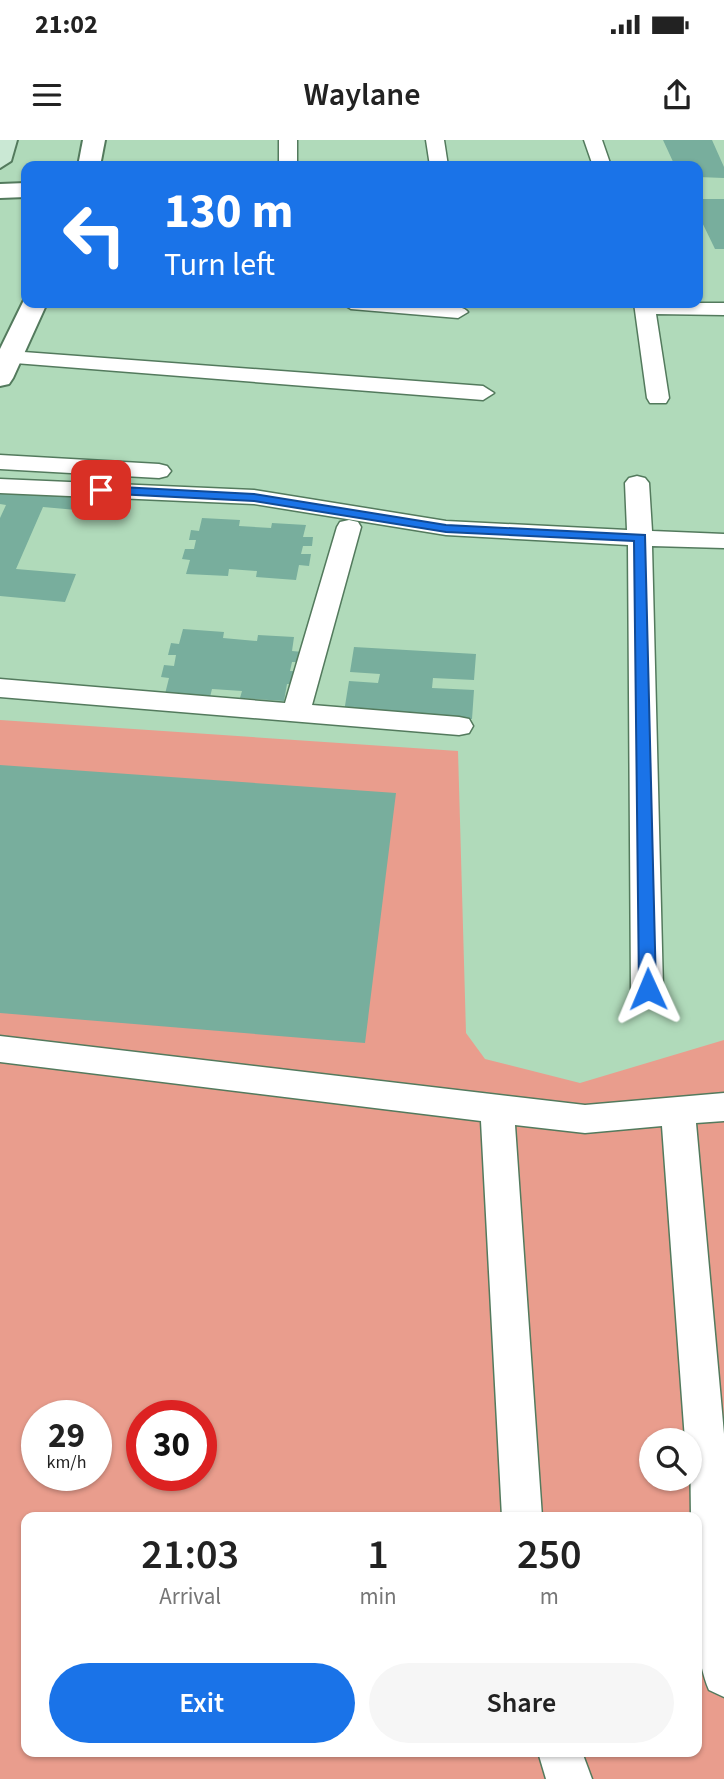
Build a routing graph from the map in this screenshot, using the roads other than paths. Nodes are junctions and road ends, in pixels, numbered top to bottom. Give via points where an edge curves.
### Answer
1 (6, 140) edge
2 (94, 140) edge
3 (288, 140) edge
4 (435, 140) edge
5 (593, 140) edge
6 (0, 161) edge
7 (90, 161) edge
8 (288, 161) edge
9 (438, 161) edge
10 (600, 161) edge
11 (21, 190) edge
12 (0, 191) edge
13 (32, 308) edge
14 (410, 308) edge
15 (645, 308) edge
16 (703, 308) edge
17 (724, 309) edge
18 (458, 312) dead end
19 (5, 367) edge
20 (483, 393) dead end
21 (659, 398) dead end
22 (0, 462) edge
23 (637, 483) dead end
24 (0, 486) edge
25 (439, 505) dead end
26 (349, 527) dead end
27 (640, 538) junction
28 (724, 541) edge
29 (0, 688) edge
30 (296, 713) junction
31 (459, 726) dead end
32 (648, 989) dead end
33 (0, 1049) edge
34 (724, 1107) edge
35 (497, 1109) junction
36 (678, 1111) junction
37 (522, 1512) edge
38 (724, 1675) edge
39 (562, 1757) edge
40 (569, 1779) edge

1 - 6 main road
2 - 7 street
3 - 8 street
4 - 9 street
5 - 10 street
11 - 12 street
13 - 19 street
14 - 18 street
15 - 21 street
16 - 17 street
19 - 20 street
22 - 25 street via 224,475
23 - 27 street
24 - 27 street via 254,497 446,528
26 - 30 street
27 - 28 street
27 - 32 street
29 - 30 street
30 - 31 street
33 - 35 street
34 - 36 street
35 - 36 street via 585,1119
35 - 37 street
36 - 38 street
39 - 40 street

